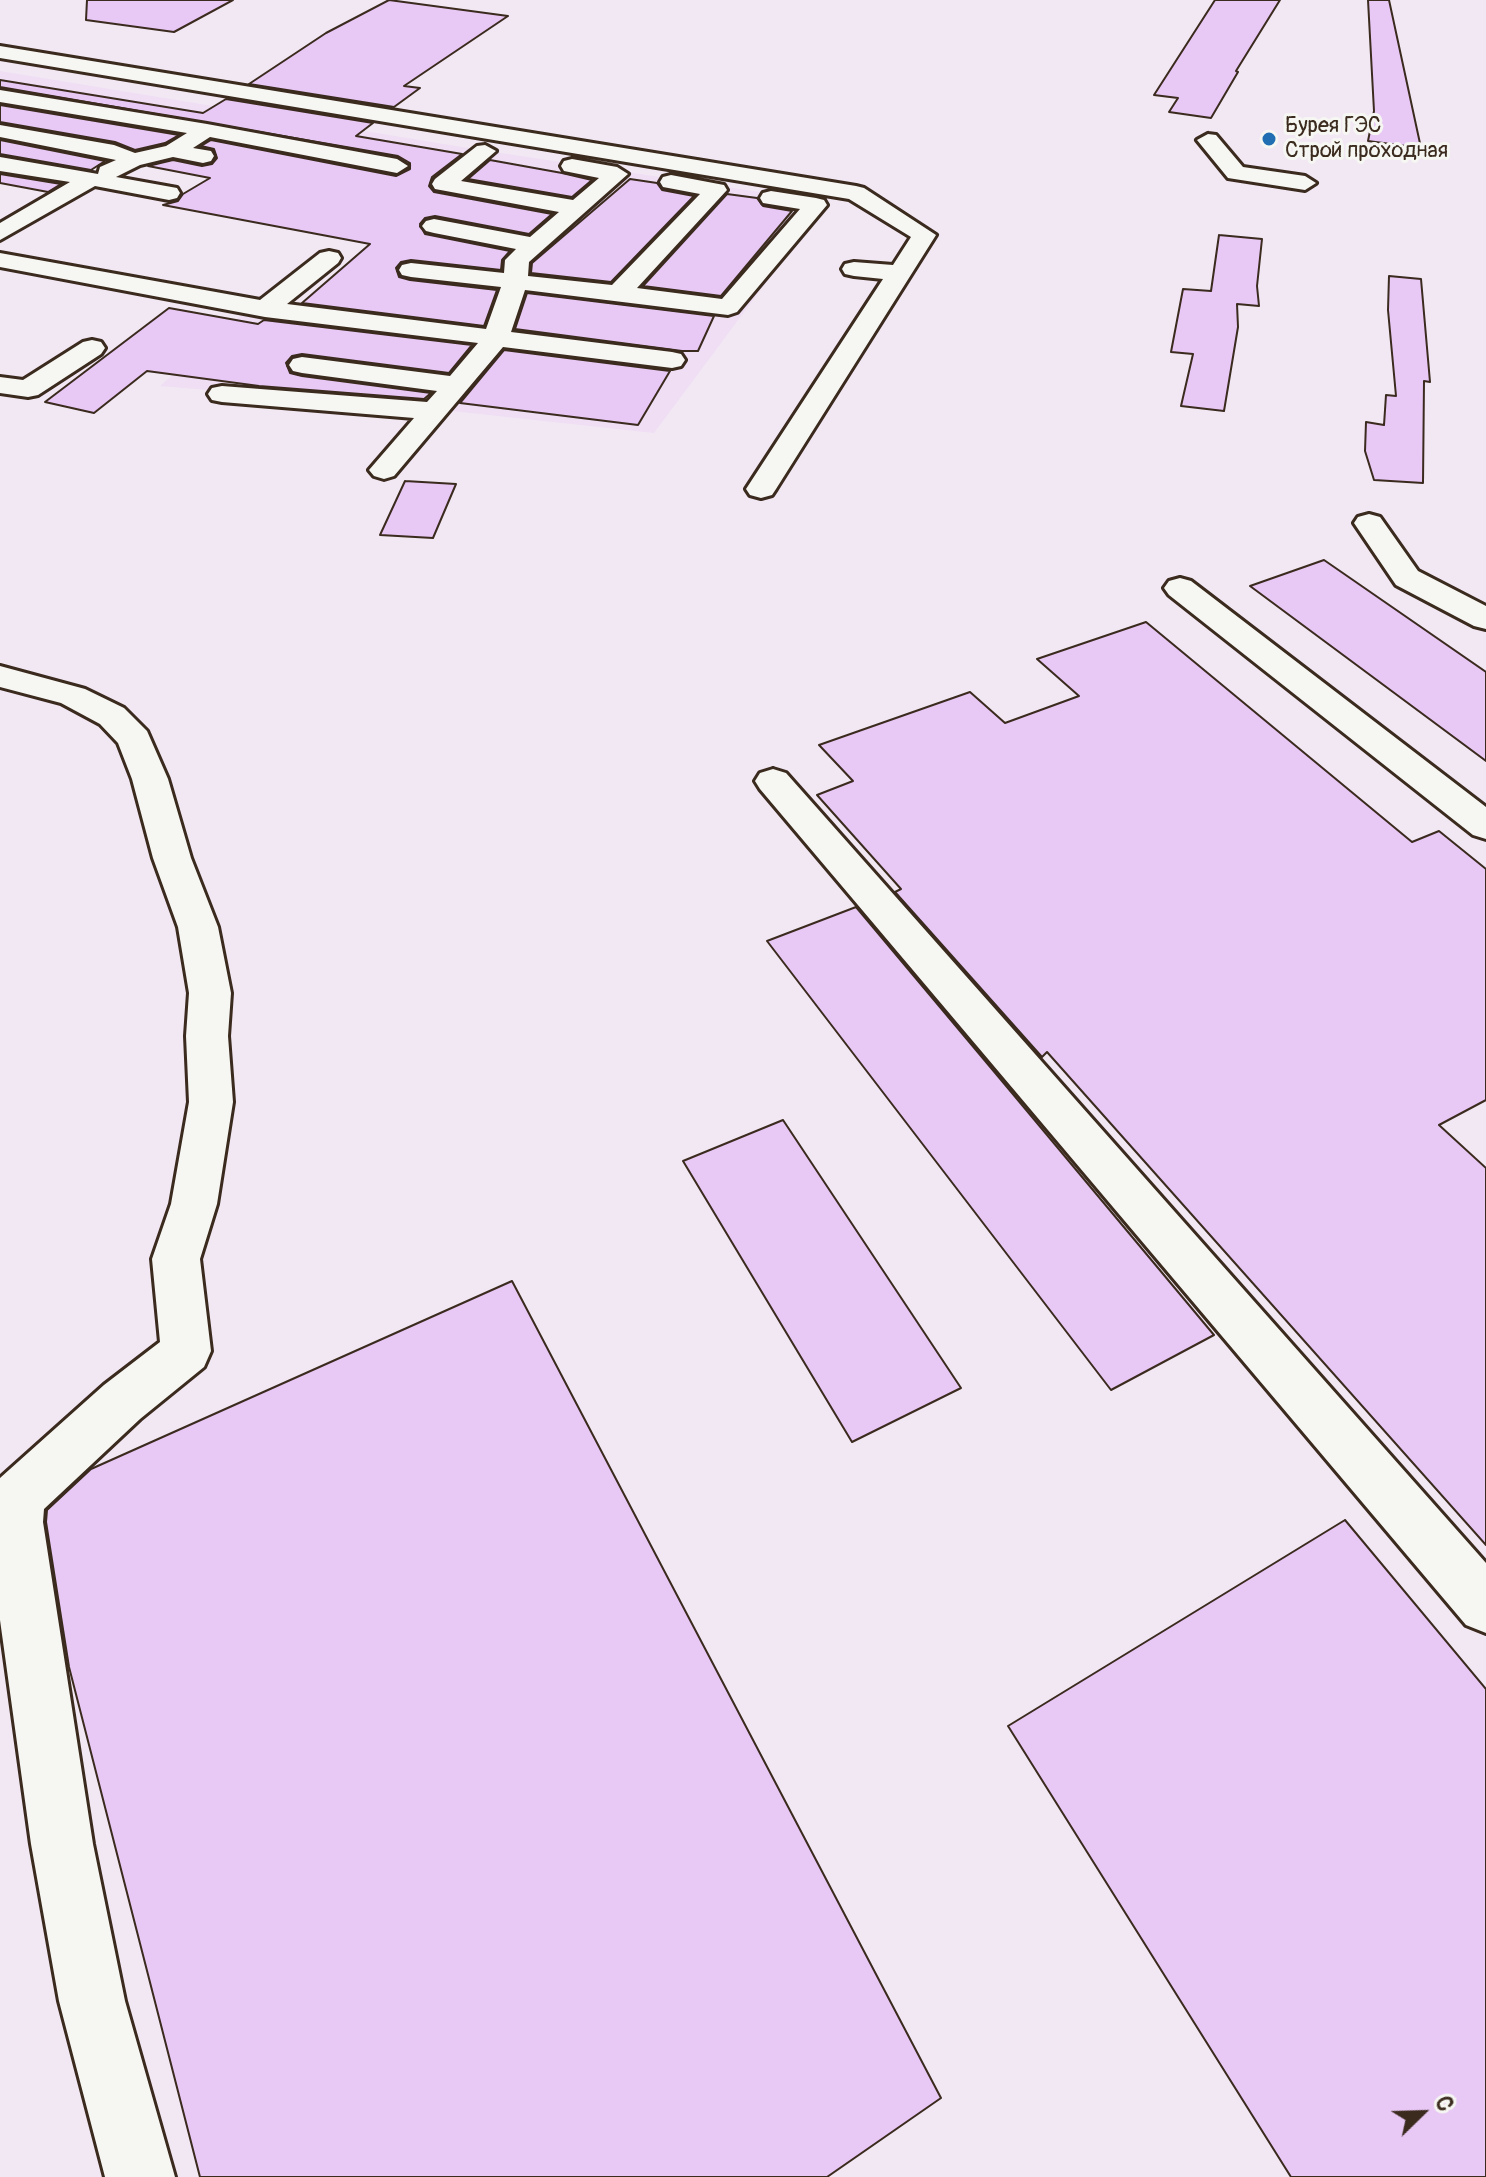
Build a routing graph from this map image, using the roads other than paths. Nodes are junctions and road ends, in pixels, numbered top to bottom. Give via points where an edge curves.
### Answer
1 (0, 52) edge
2 (0, 96) edge
3 (452, 127) junction
4 (207, 130) junction
5 (0, 131) edge
6 (1208, 140) dead end
7 (173, 151) junction
8 (485, 151) junction
9 (220, 159) dead end
10 (133, 160) junction
11 (0, 164) edge
12 (397, 166) dead end
13 (617, 174) junction
14 (91, 179) junction
15 (1305, 183) dead end
16 (443, 184) junction
17 (716, 190) junction
18 (169, 193) dead end
19 (422, 200) dead end
20 (577, 208) junction
21 (434, 226) dead end
22 (0, 233) edge
23 (535, 245) junction
24 (329, 258) dead end
25 (0, 260) edge
26 (854, 269) dead end
27 (411, 270) dead end
28 (900, 273) junction
29 (515, 282) junction
30 (618, 293) junction
31 (265, 309) junction
32 (495, 340) junction
33 (92, 348) dead end
34 (672, 360) dead end
35 (302, 365) dead end
36 (0, 385) edge
37 (456, 385) junction
38 (222, 394) dead end
39 (434, 411) junction
40 (384, 470) dead end
41 (761, 489) dead end
42 (1369, 523) dead end
43 (1180, 588) dead end
44 (1486, 619) edge
45 (0, 676) edge
46 (773, 781) dead end
47 (1486, 826) edge
48 (1486, 1605) edge
49 (140, 2177) edge

1 - 3 street
2 - 4 street
3 - 8 street via 450,145
3 - 28 street via 856,193 924,235
4 - 7 street
4 - 12 street
5 - 10 street via 114,151
6 - 15 street via 1236,173
7 - 9 street
7 - 10 street
8 - 13 street
8 - 16 street
10 - 14 street
11 - 14 street
13 - 17 street
13 - 20 street
14 - 18 street
14 - 22 street
16 - 19 street
16 - 20 street
17 - 30 street
17 - 30 street via 816,205 728,307
20 - 23 street
21 - 23 street
23 - 29 street via 517,260
24 - 31 street
25 - 31 street
26 - 28 street
27 - 29 street
28 - 41 street
29 - 30 street
29 - 32 street
31 - 32 street
32 - 34 street
32 - 37 street
33 - 36 street via 28,389
35 - 37 street
37 - 39 street
38 - 39 street
39 - 40 street
42 - 44 street via 1407,578
43 - 47 street
45 - 49 street via 73,696 112,716 134,739 198,927 210,993 209,1118 194,1204 176,1259 186,1351 18,1497 17,1509 36,1684 65,1859 92,2001
46 - 48 street

